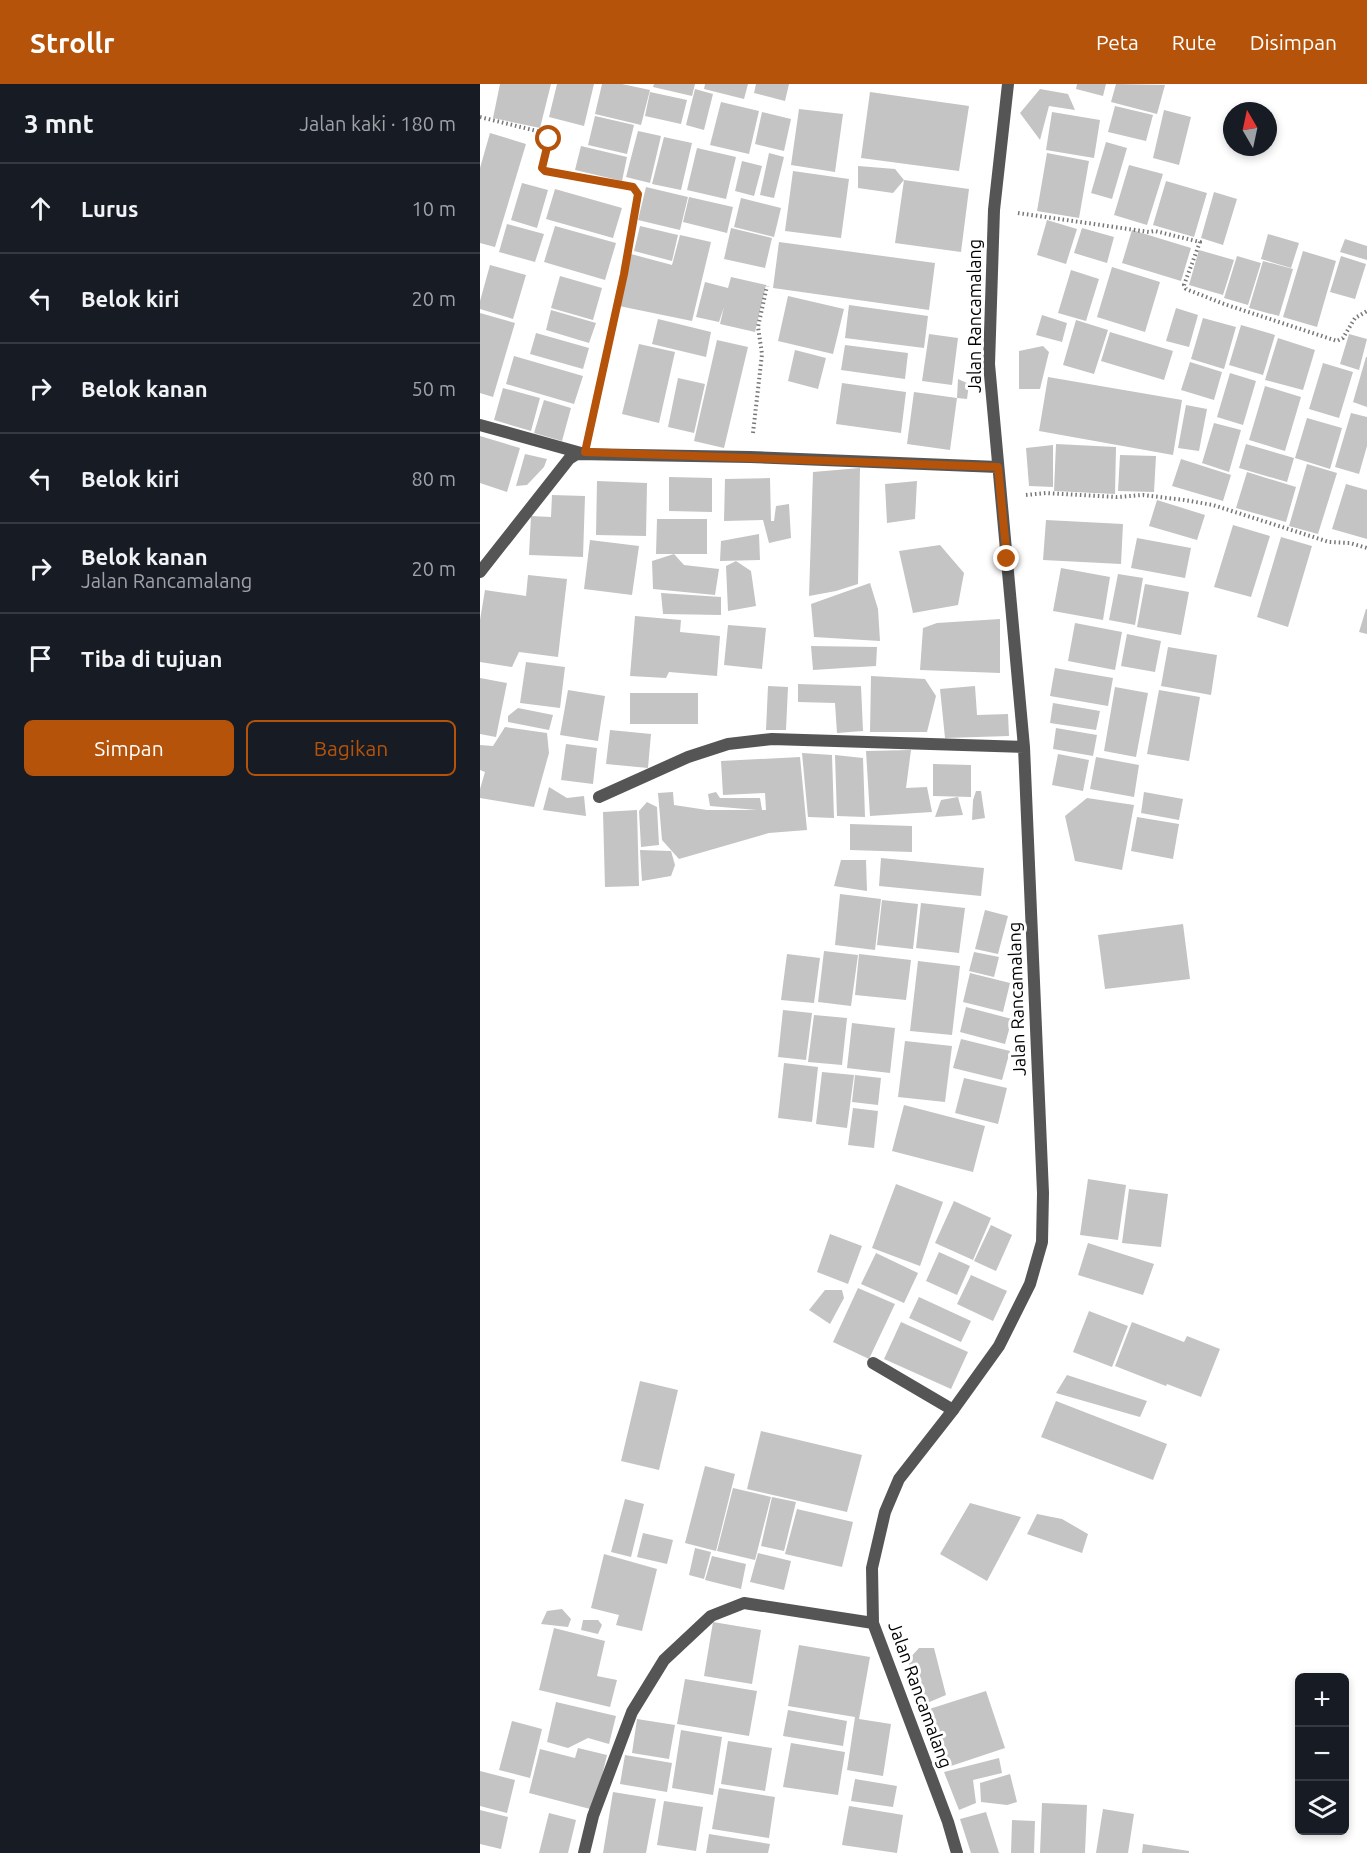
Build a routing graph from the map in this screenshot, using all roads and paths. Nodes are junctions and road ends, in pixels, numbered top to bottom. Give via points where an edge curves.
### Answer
1 (1008, 84) edge
2 (480, 117) edge
3 (994, 210) junction
4 (767, 286) dead end
5 (1367, 311) edge
6 (480, 425) edge
7 (583, 453) junction
8 (750, 457) junction
9 (998, 467) junction
10 (1001, 496) junction
11 (1367, 548) edge
12 (481, 568) edge
13 (1024, 747) junction
14 (599, 797) dead end
15 (873, 1364) dead end
16 (953, 1410) junction
17 (873, 1623) junction
18 (584, 1853) edge
19 (957, 1853) edge

1 - 3 street, Jalan Rancamalang
2 - 7 path via 549,134 542,168 545,171 633,187 638,194
3 - 5 path via 1155,231 1200,242 1184,288 1337,341 1343,338 1354,318
3 - 9 street, Jalan Rancamalang via 989,363
4 - 8 path via 758,327 762,371
6 - 7 street
7 - 8 street
7 - 12 street via 569,459
8 - 9 street
9 - 10 street, Jalan Rancamalang
10 - 11 path via 1143,495 1184,500 1329,542
10 - 13 street, Jalan Rancamalang
13 - 14 street via 772,739 728,744
13 - 16 street, Jalan Rancamalang via 1042,1242 1030,1284 1014,1318
15 - 16 street
16 - 17 street, Jalan Rancamalang via 899,1479 885,1512 872,1568
17 - 18 street via 744,1603 711,1616 664,1660 632,1712 593,1816
17 - 19 street, Jalan Rancamalang

